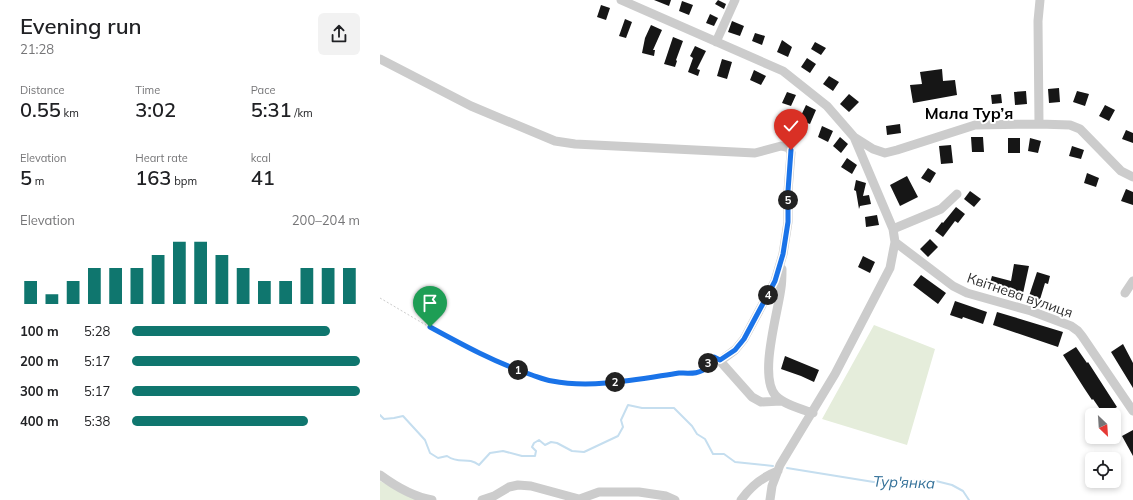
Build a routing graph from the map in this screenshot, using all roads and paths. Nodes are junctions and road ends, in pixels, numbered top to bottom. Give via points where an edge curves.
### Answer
1 (621, 0) edge
2 (735, 0) edge
3 (1040, 0) edge
4 (716, 42) junction
5 (380, 58) edge
6 (1039, 124) junction
7 (854, 137) junction
8 (1133, 177) edge
9 (957, 194) dead end
10 (893, 229) junction
11 (895, 242) junction
12 (783, 254) junction
13 (1133, 281) edge
14 (1125, 293) dead end
15 (380, 298) edge
16 (720, 360) junction
17 (781, 401) junction
18 (1133, 411) edge
19 (813, 413) junction
20 (778, 471) junction
21 (380, 475) edge
22 (405, 495) edge
23 (599, 496) edge
24 (432, 500) edge
25 (482, 500) edge
26 (578, 500) edge
27 (675, 500) edge
28 (741, 500) edge
29 (770, 500) edge

1 - 4 street
2 - 4 street
3 - 6 street
4 - 7 street via 783,71 827,106
5 - 12 street via 470,106 555,141 754,153 780,146 789,148 791,152 788,222
6 - 7 street via 975,125 885,153 873,150
6 - 8 street via 1070,125 1080,129 1121,171
7 - 10 street
9 - 10 street via 941,209
10 - 11 street
11 - 18 street, Квітнева вулиця via 953,286 967,293 1031,311 1078,330
11 - 19 street via 890,268 836,374
12 - 16 street via 775,281 744,339 735,350
12 - 17 street via 782,287 770,342 769,368 770,386
13 - 14 street
15 - 16 path via 484,357 552,381 578,384 615,382 689,373 703,370 714,357
16 - 17 street via 752,397 762,402
17 - 19 street
19 - 20 street
20 - 28 street via 757,482 747,490
20 - 29 street
21 - 22 street
22 - 24 street
23 - 26 street
23 - 27 street via 639,492
25 - 26 street via 518,485 531,486

